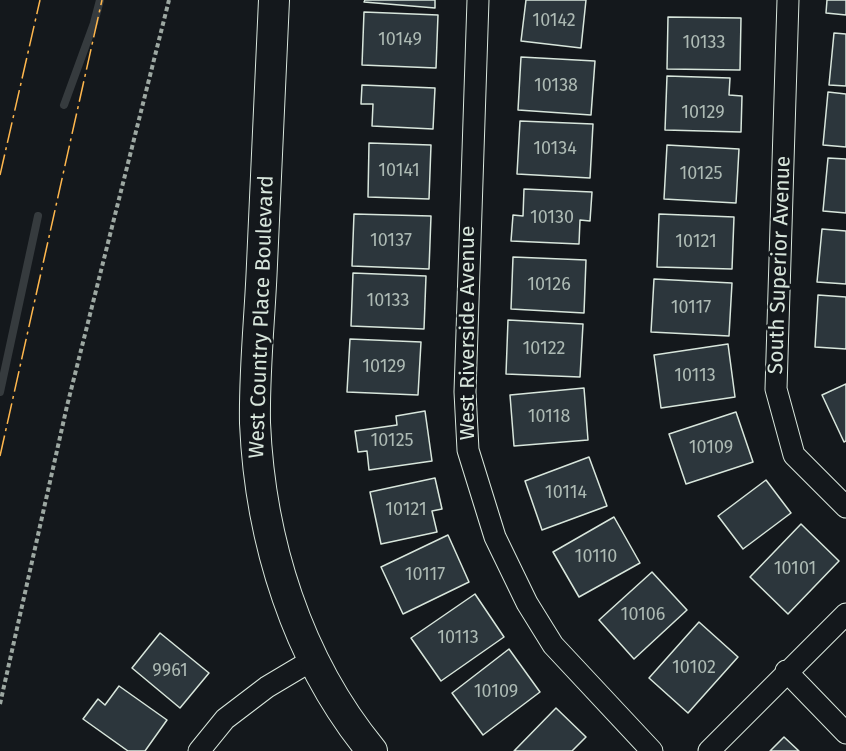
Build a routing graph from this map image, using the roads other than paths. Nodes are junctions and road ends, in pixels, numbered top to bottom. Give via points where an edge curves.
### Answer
1 (274, 0) edge
2 (478, 0) edge
3 (788, 0) edge
4 (846, 507) edge
5 (846, 614) edge
6 (314, 659) junction
7 (786, 671) junction
8 (846, 733) edge
9 (199, 751) edge
10 (372, 751) edge
11 (652, 751) edge
12 (709, 751) edge

1 - 6 street, West Country Place Boulevard via 257,457 274,558
2 - 11 street, West Riverside Avenue via 465,392 468,450 495,537 547,636
3 - 4 street, South Superior Avenue via 776,388 794,455
5 - 7 street
6 - 9 street via 267,687 225,719
6 - 10 street, West Country Place Boulevard via 344,713
7 - 8 street
7 - 12 street

